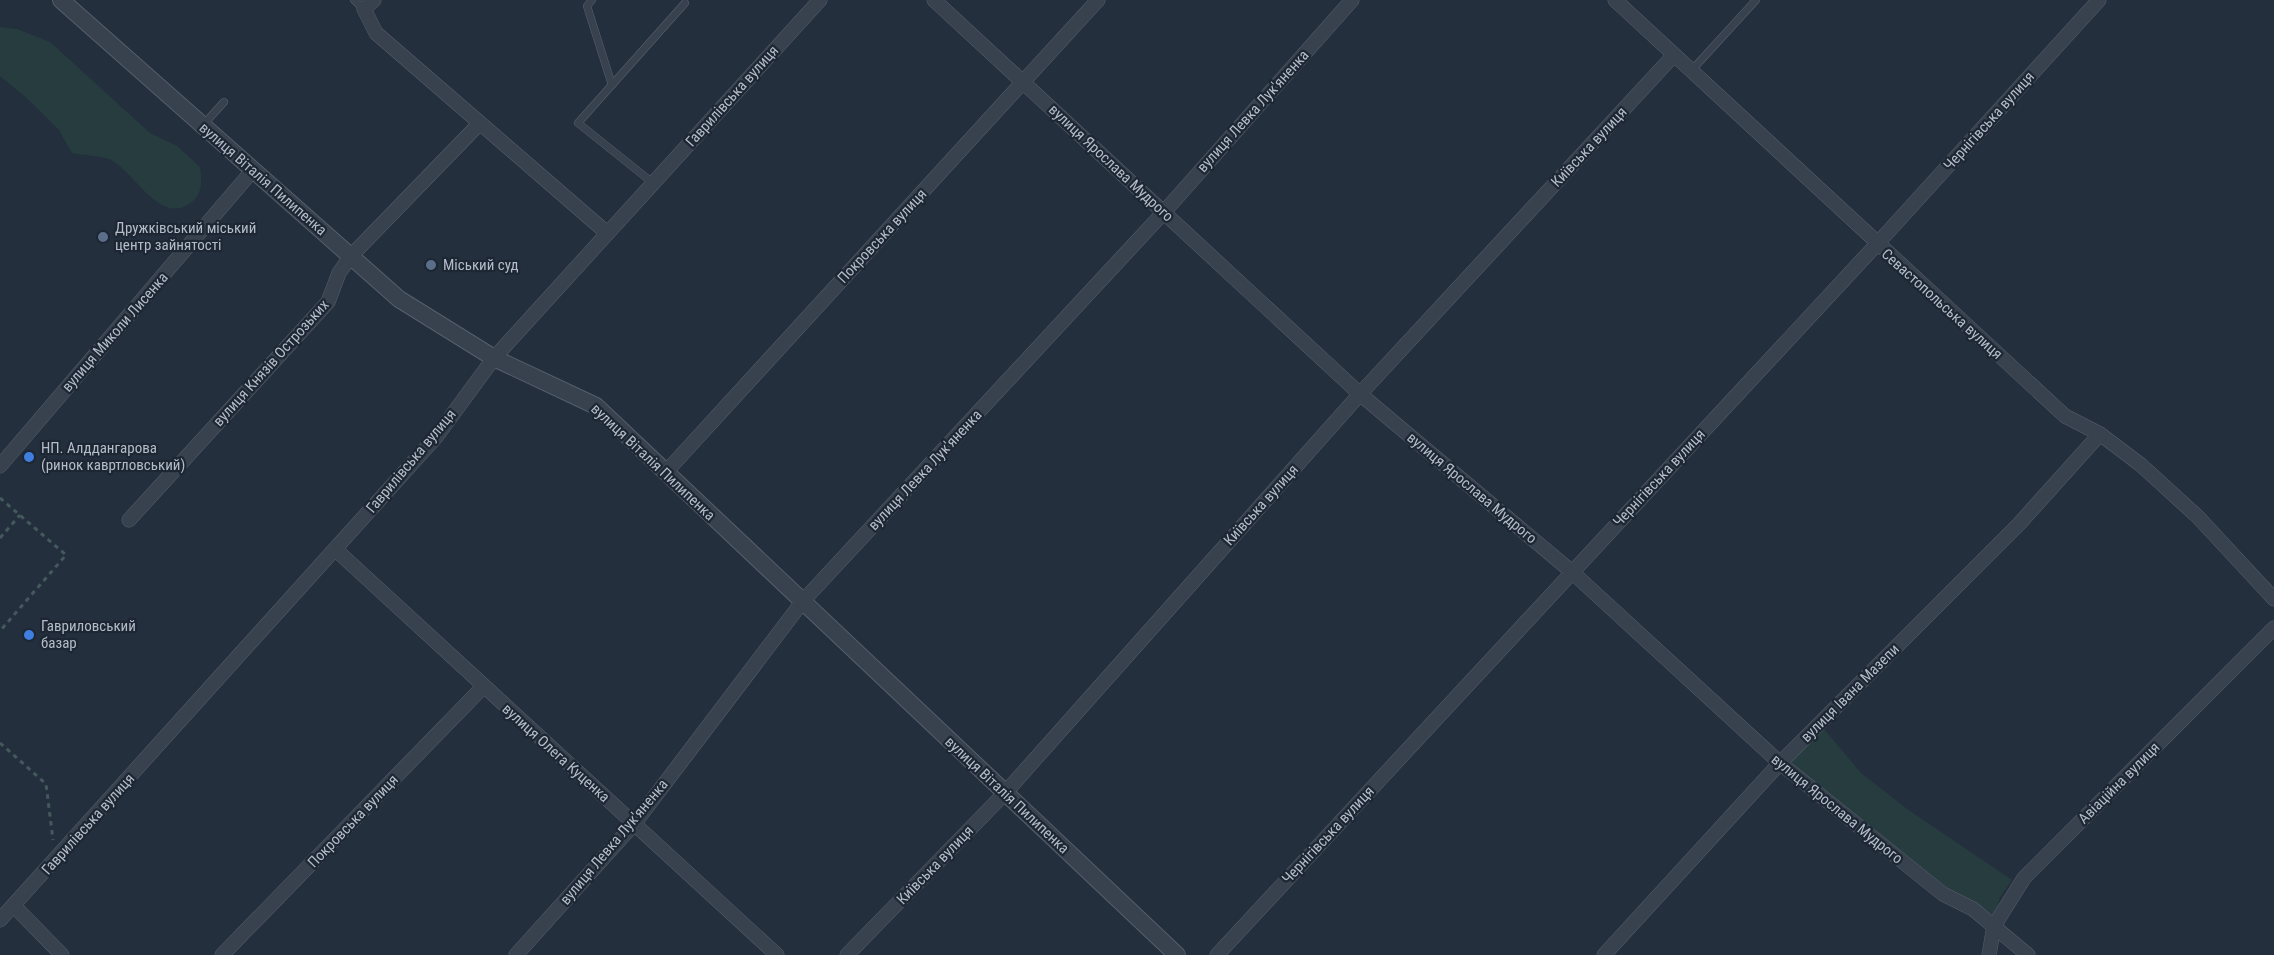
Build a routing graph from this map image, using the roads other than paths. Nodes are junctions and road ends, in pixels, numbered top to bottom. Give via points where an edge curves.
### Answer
1 (61, 0) edge
2 (592, 0) edge
3 (820, 0) edge
4 (934, 0) edge
5 (1098, 0) edge
6 (1352, 0) edge
7 (1615, 0) edge
8 (1756, 0) edge
9 (2099, 0) edge
10 (364, 3) edge
11 (685, 3) dead end
12 (1674, 55) junction
13 (1691, 71) junction
14 (1024, 82) junction
15 (612, 85) junction
16 (224, 102) dead end
17 (480, 123) junction
18 (202, 126) junction
19 (253, 170) junction
20 (653, 183) junction
21 (1164, 212) junction
22 (607, 233) junction
23 (1877, 244) junction
24 (351, 256) junction
25 (494, 358) junction
26 (1360, 394) junction
27 (2100, 434) junction
28 (0, 466) edge
29 (666, 472) junction
30 (129, 520) dead end
31 (335, 549) junction
32 (1572, 572) junction
33 (2274, 599) edge
34 (803, 601) junction
35 (2274, 628) edge
36 (483, 687) junction
37 (1780, 763) junction
38 (1005, 793) junction
39 (634, 824) junction
40 (14, 906) junction
41 (0, 921) edge
42 (1994, 926) junction
43 (62, 955) edge
44 (222, 955) edge
45 (516, 955) edge
46 (777, 955) edge
47 (847, 955) edge
48 (1177, 955) edge
49 (1217, 955) edge
50 (1604, 955) edge
51 (1989, 955) edge
52 (2028, 955) edge

1 - 18 street, вулиця Віталія Пилипенка
2 - 15 lane via 587,6
3 - 20 street, Гаврилівська вулиця
4 - 14 street, вулиця Ярослава Мудрого
5 - 14 street, Покровська вулиця
6 - 21 street, вулиця Левка Лук'яненка
7 - 12 street, Севастопольська вулиця
8 - 13 lane
9 - 23 street, Чернігівська вулиця
10 - 17 street via 376,33
11 - 15 lane
12 - 13 street, Севастопольська вулиця
12 - 26 street, Київська вулиця
13 - 23 street, Севастопольська вулиця
14 - 21 street, вулиця Ярослава Мудрого
14 - 29 street, Покровська вулиця
15 - 20 lane via 578,123
16 - 18 lane
17 - 22 street
17 - 24 street, вулиця Князів Острозьких
18 - 19 street, вулиця Віталія Пилипенка
19 - 24 street, вулиця Віталія Пилипенка
19 - 28 street, вулиця Миколи Лисенка
20 - 22 street, Гаврилівська вулиця
21 - 26 street, вулиця Ярослава Мудрого
21 - 34 street, вулиця Левка Лук'яненка
22 - 25 street, Гаврилівська вулиця
23 - 27 street, Севастопольська вулиця via 2065,416
23 - 32 street, Чернігівська вулиця
24 - 25 street, вулиця Віталія Пилипенка via 399,299
24 - 30 street, вулиця Князів Острозьких via 339,273 328,302
25 - 29 street, вулиця Віталія Пилипенка via 596,406
25 - 31 street, Гаврилівська вулиця via 436,437
26 - 32 street, вулиця Ярослава Мудрого
26 - 38 street, Київська вулиця
27 - 33 street, Севастопольська вулиця via 2198,517
27 - 37 street, вулиця Івана Мазепи via 2019,524
29 - 34 street, вулиця Віталія Пилипенка
31 - 36 street, вулиця Олега Куценка
31 - 40 street, Гаврилівська вулиця
32 - 37 street, вулиця Ярослава Мудрого
32 - 49 street, Чернігівська вулиця
34 - 38 street, вулиця Віталія Пилипенка
34 - 39 street, вулиця Левка Лук'яненка
35 - 42 street, Авіаційна вулиця via 2024,878
36 - 39 street, вулиця Олега Куценка
36 - 44 street, Покровська вулиця
37 - 42 street, вулиця Ярослава Мудрого via 1943,894 1973,909
37 - 50 street, вулиця Івана Мазепи
38 - 47 street, Київська вулиця
38 - 48 street, вулиця Віталія Пилипенка
39 - 45 street, вулиця Левка Лук'яненка
39 - 46 street, вулиця Олега Куценка
40 - 41 street, Гаврилівська вулиця
40 - 43 street
42 - 51 street, Авіаційна вулиця
42 - 52 street, вулиця Ярослава Мудрого

